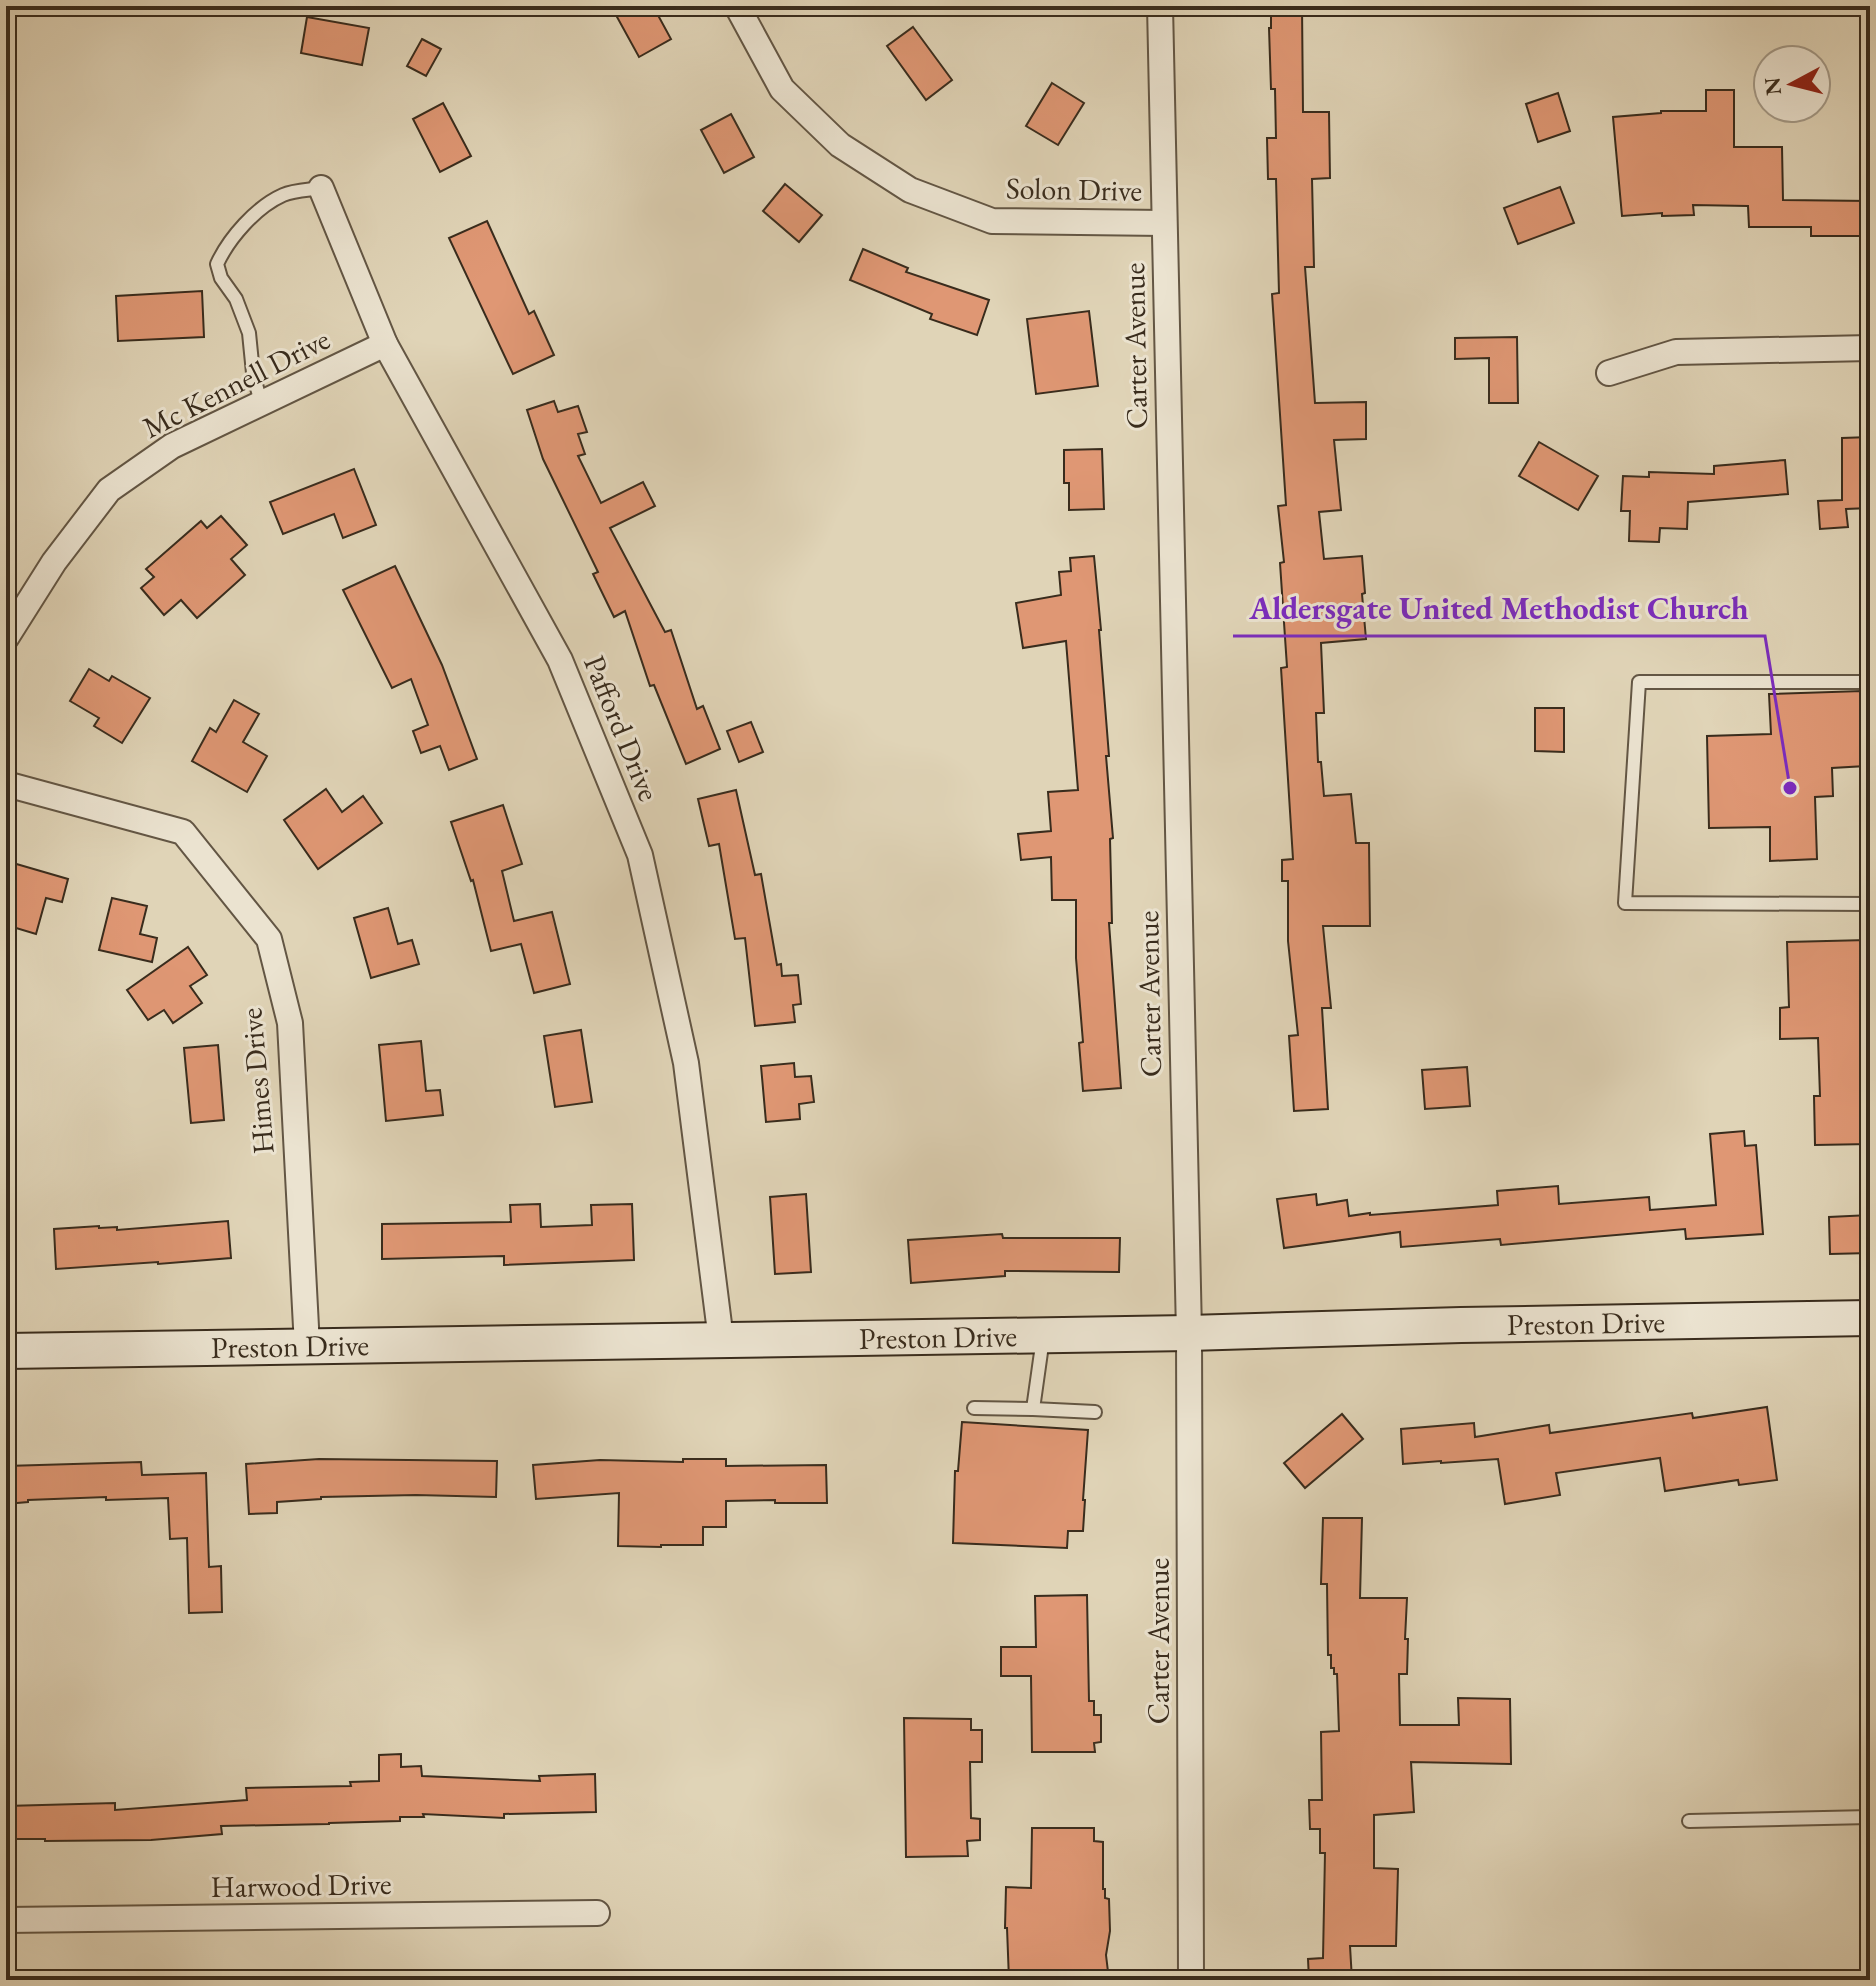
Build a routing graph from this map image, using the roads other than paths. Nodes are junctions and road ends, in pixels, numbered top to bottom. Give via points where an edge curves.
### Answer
1 (737, 6) edge
2 (1160, 6) edge
3 (321, 188) joint
4 (1164, 223) junction
5 (385, 344) junction
6 (1870, 348) edge
7 (1609, 373) dead end
8 (261, 403) junction
9 (6, 638) edge
10 (1870, 682) edge
11 (6, 784) edge
12 (1870, 904) edge
13 (1870, 1318) edge
14 (1189, 1333) junction
15 (1044, 1335) junction
16 (721, 1340) junction
17 (307, 1346) junction
18 (6, 1351) edge
19 (974, 1408) dead end
20 (1033, 1409) junction
21 (1095, 1412) dead end
22 (1870, 1817) edge
23 (1689, 1821) dead end
24 (597, 1913) dead end
25 (6, 1920) edge
26 (1191, 1980) edge

1 - 4 street, Solon Drive via 782,89 840,145 910,190 992,221
2 - 4 street, Carter Avenue
3 - 5 street, Pafford Drive
3 - 8 lane via 274,200 240,227 217,264 249,333
4 - 14 street, Carter Avenue
5 - 8 street, Mc Kennell Drive
5 - 16 street, Pafford Drive via 560,660 640,855 686,1063
6 - 7 street via 1676,352
8 - 9 street, Mc Kennell Drive via 172,446 109,490 54,562
10 - 12 lane via 1639,682 1625,903
11 - 17 street, Himes Drive via 183,832 269,939 290,1023
13 - 14 street, Preston Drive
14 - 15 street, Preston Drive
14 - 26 street, Carter Avenue
15 - 16 street, Preston Drive
15 - 20 lane
16 - 17 street, Preston Drive
17 - 18 street, Preston Drive
19 - 20 lane
20 - 21 lane
22 - 23 lane
24 - 25 street, Harwood Drive

